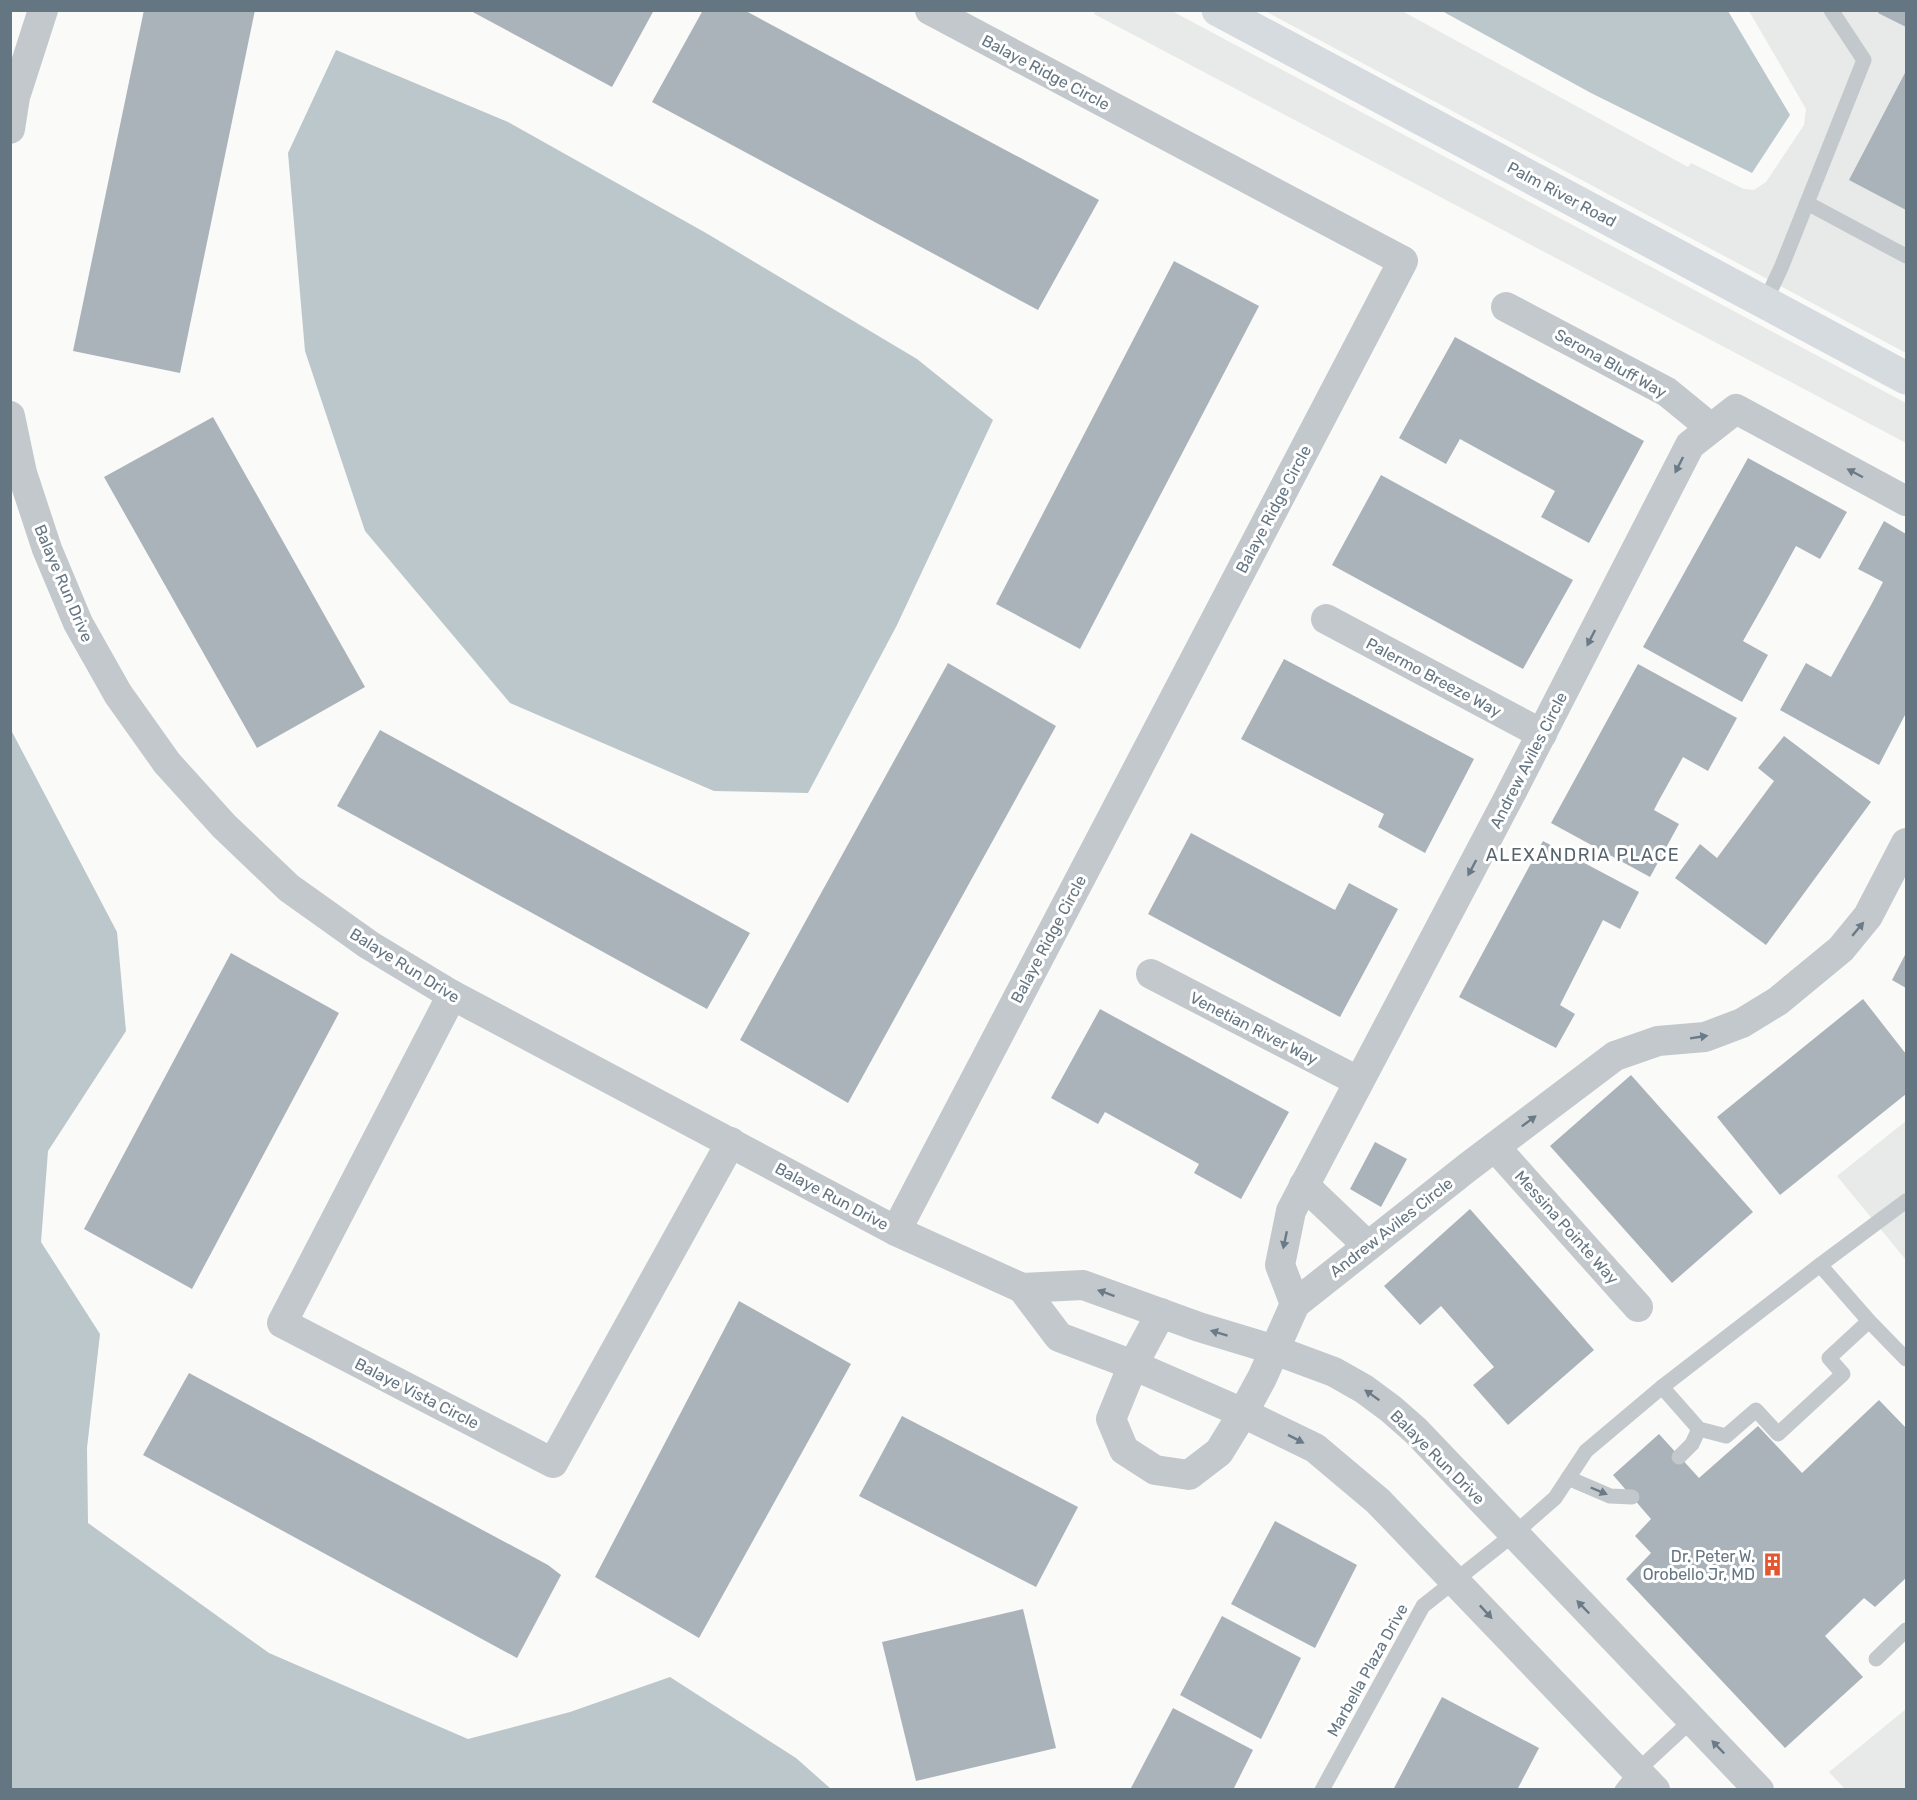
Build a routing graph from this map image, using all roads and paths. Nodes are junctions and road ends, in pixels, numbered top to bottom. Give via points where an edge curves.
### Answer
1 (43, 10) edge
2 (930, 10) edge
3 (1218, 10) edge
4 (1832, 10) edge
5 (10, 129) edge
6 (1807, 203) junction
7 (1906, 256) edge
8 (1765, 302) junction
9 (1506, 307) dead end
10 (1906, 378) edge
11 (10, 416) edge
12 (1710, 428) junction
13 (1906, 501) edge
14 (1326, 619) dead end
15 (1542, 734) junction
16 (1906, 843) edge
17 (1150, 974) dead end
18 (452, 995) junction
19 (1358, 1081) junction
20 (731, 1142) junction
21 (1495, 1147) junction
22 (1304, 1185) junction
23 (1906, 1201) edge
24 (896, 1231) junction
25 (1368, 1246) junction
26 (1820, 1265) junction
27 (1022, 1288) junction
28 (1295, 1304) junction
29 (1638, 1307) dead end
30 (1161, 1312) junction
31 (1869, 1321) junction
32 (1275, 1350) junction
33 (1906, 1359) edge
34 (1133, 1365) junction
35 (1662, 1387) junction
36 (1243, 1413) junction
37 (1699, 1429) junction
38 (1679, 1457) dead end
39 (1568, 1478) junction
40 (1632, 1497) dead end
41 (1514, 1534) junction
42 (1456, 1581) junction
43 (1906, 1630) edge
44 (1876, 1659) dead end
45 (1692, 1720) junction
46 (1638, 1783) edge
47 (1323, 1790) edge
48 (1759, 1790) edge

1 - 5 street via 15,97
2 - 24 street, Balaye Ridge Circle via 1403,261
3 - 8 street, Palm River Road
4 - 6 lane via 1864,60
6 - 7 lane
6 - 8 lane
8 - 10 street, Palm River Road
9 - 12 street, Serona Bluff Way via 1666,392
11 - 18 street, Balaye Run Drive via 22,473 47,549 78,623 118,694 167,763 224,826 289,888 369,945
13 -> 12 street, Andrew Aviles Circle via 1736,409
12 -> 15 street, Andrew Aviles Circle via 1690,445
14 - 15 street, Palermo Breeze Way
15 -> 19 street, Andrew Aviles Circle
21 -> 16 street, Andrew Aviles Circle via 1615,1056 1658,1041 1706,1037 1742,1023 1778,1001 1841,949 1868,916
17 - 19 street, Venetian River Way
18 - 20 street, Balaye Run Drive
18 - 20 street, Balaye Vista Circle via 282,1323 553,1463
19 - 22 street, Andrew Aviles Circle
20 - 24 street, Balaye Run Drive
21 - 25 street, Andrew Aviles Circle
21 - 29 street, Messina Pointe Way
22 - 25 street
22 -> 28 street, Andrew Aviles Circle via 1292,1211 1280,1264
23 - 26 lane, Marbella Plaza Drive
24 - 27 street, Balaye Run Drive
25 - 28 street, Andrew Aviles Circle
26 - 31 lane
26 - 35 lane, Marbella Plaza Drive
30 -> 27 street, Balaye Run Drive via 1083,1285
27 - 34 street, Balaye Run Drive via 1059,1337
28 - 32 street, Andrew Aviles Circle
32 -> 30 street, Balaye Run Drive
30 - 34 street, Andrew Aviles Circle
31 - 33 lane
31 - 37 lane via 1829,1358 1843,1374 1778,1434 1756,1410 1726,1436
32 - 36 street, Andrew Aviles Circle
41 -> 32 street, Balaye Run Drive via 1391,1409 1334,1372
34 - 36 street, Balaye Run Drive
34 - 36 street, Andrew Aviles Circle via 1111,1419 1124,1450 1155,1470 1189,1475 1219,1452
35 - 37 lane
35 - 39 lane, Marbella Plaza Drive via 1586,1451
36 -> 42 street, Balaye Run Drive via 1315,1448 1378,1501
37 - 38 lane via 1692,1444
39 -> 40 lane via 1610,1496
39 - 41 lane, Marbella Plaza Drive via 1555,1498
41 - 42 lane, Marbella Plaza Drive
45 -> 41 street, Balaye Run Drive
42 -> 46 street, Balaye Run Drive
42 - 47 lane, Marbella Plaza Drive via 1423,1606
43 - 44 lane
45 - 46 lane
48 -> 45 street, Balaye Run Drive

